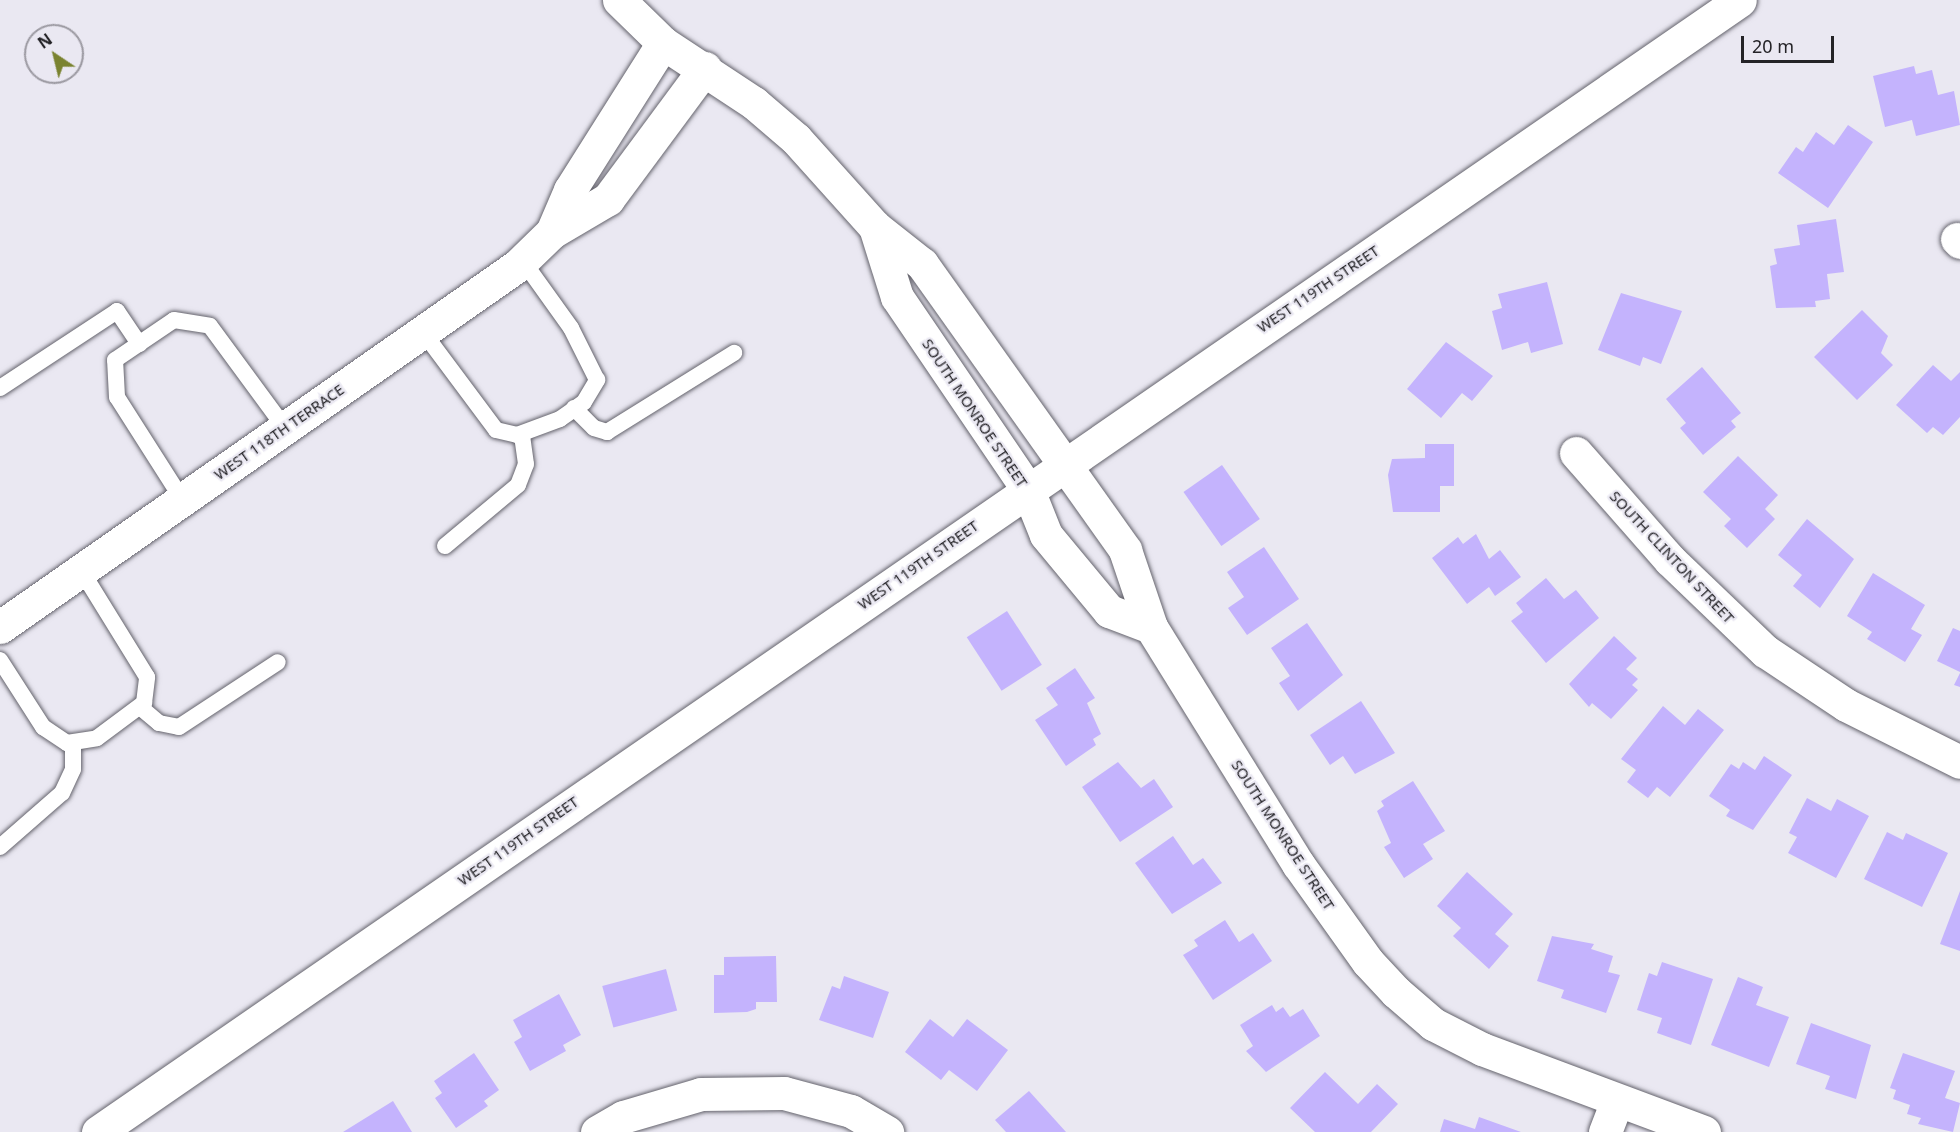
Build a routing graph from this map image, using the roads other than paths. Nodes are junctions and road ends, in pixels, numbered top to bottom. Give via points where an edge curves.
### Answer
1 (619, 0) edge
2 (1740, 0) edge
3 (663, 42) junction
4 (705, 68) junction
5 (875, 227) junction
6 (552, 232) junction
7 (523, 261) junction
8 (423, 332) junction
9 (139, 344) junction
10 (734, 353) dead end
11 (0, 388) edge
12 (574, 408) junction
13 (285, 428) junction
14 (522, 434) junction
15 (1576, 453) dead end
16 (1065, 464) junction
17 (1028, 490) junction
18 (182, 499) junction
19 (445, 546) dead end
20 (81, 570) junction
21 (0, 627) edge
22 (1151, 627) junction
23 (0, 660) edge
24 (278, 662) dead end
25 (140, 707) junction
26 (74, 743) junction
27 (1960, 762) edge
28 (0, 847) edge
29 (1617, 1101) junction
30 (109, 1129) edge
31 (597, 1132) edge
32 (887, 1132) edge
33 (1605, 1132) edge
34 (1704, 1132) edge

1 - 3 street, SOUTH MONROE STREET
2 - 16 street, WEST 119TH STREET
3 - 4 street, SOUTH MONROE STREET
3 - 6 street, WEST 118TH TERRACE via 570,190
4 - 5 street, SOUTH MONROE STREET via 796,140
4 - 6 street, WEST 118TH TERRACE via 608,199
5 - 16 street, SOUTH MONROE STREET via 922,264
5 - 17 street, SOUTH MONROE STREET via 897,297
6 - 7 street, WEST 118TH TERRACE
7 - 8 street, WEST 118TH TERRACE
7 - 12 lane via 594,369 594,389
8 - 13 street, WEST 118TH TERRACE
8 - 14 lane via 486,421 506,435
9 - 11 lane via 117,311
9 - 13 lane via 174,320 210,326
9 - 18 lane via 115,360 117,397
10 - 12 lane via 607,432 594,428
12 - 14 lane
13 - 18 street, WEST 118TH TERRACE
14 - 19 lane via 526,464 518,485
15 - 27 street, SOUTH CLINTON STREET via 1670,560 1765,651 1876,722
16 - 17 street, WEST 119TH STREET
16 - 22 street, SOUTH MONROE STREET via 1125,550
17 - 22 street, SOUTH MONROE STREET via 1046,535 1080,583 1109,611
17 - 30 street, WEST 119TH STREET
18 - 20 street, WEST 118TH TERRACE
20 - 21 street, WEST 118TH TERRACE
20 - 25 lane via 147,677
22 - 29 street, SOUTH MONROE STREET via 1298,864 1368,962 1396,992 1433,1024 1482,1049
23 - 26 lane via 43,727
24 - 25 lane via 179,727 159,723
25 - 26 lane via 117,727
26 - 28 lane via 73,769 62,793
29 - 33 street
29 - 34 street, SOUTH MONROE STREET
31 - 32 street via 623,1117 701,1094 783,1093 851,1111

